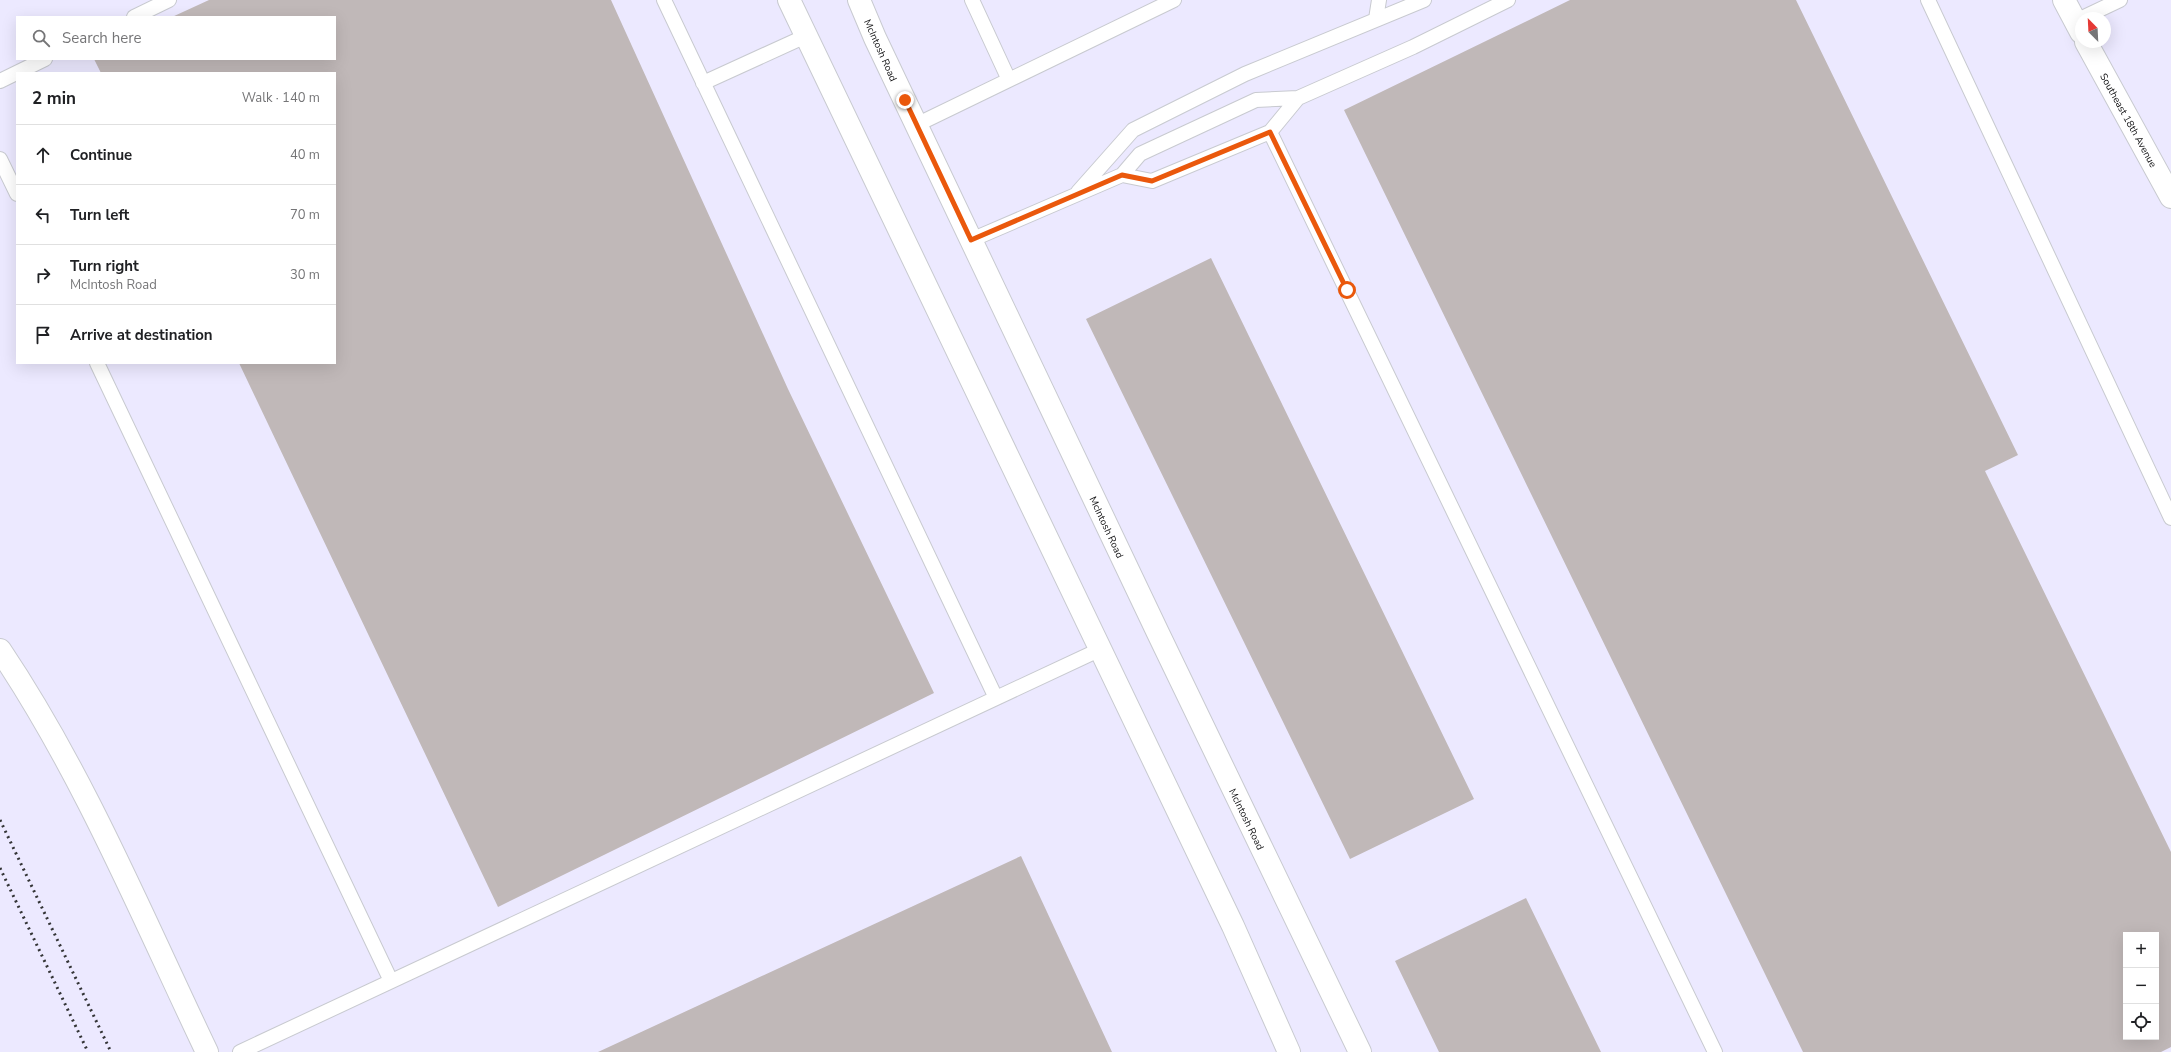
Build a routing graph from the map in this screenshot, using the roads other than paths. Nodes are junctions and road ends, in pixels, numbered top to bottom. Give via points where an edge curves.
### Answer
1 (169, 0) edge
2 (664, 0) edge
3 (789, 0) edge
4 (859, 0) edge
5 (972, 0) edge
6 (1174, 0) edge
7 (1379, 0) edge
8 (1424, 0) edge
9 (1508, 0) edge
10 (1928, 0) edge
11 (2064, 0) edge
12 (2120, 0) edge
13 (2098, 12) edge
14 (2075, 15) edge
15 (136, 16) edge
16 (1376, 19) junction
17 (806, 36) junction
18 (2089, 48) edge
19 (43, 60) edge
20 (18, 72) edge
21 (16, 73) edge
22 (1009, 80) junction
23 (0, 81) edge
24 (703, 83) junction
25 (1298, 98) junction
26 (916, 125) junction
27 (1270, 132) junction
28 (0, 159) edge
29 (1122, 175) junction
30 (16, 192) edge
31 (1075, 195) junction
32 (2171, 197) edge
33 (971, 240) junction
34 (97, 364) edge
35 (2171, 518) edge
36 (1101, 649) junction
37 (0, 650) edge
38 (996, 698) junction
39 (391, 981) junction
40 (207, 1052) edge
41 (240, 1052) edge
42 (1289, 1052) edge
43 (1360, 1052) edge
44 (1715, 1052) edge

1 - 15 lane
2 - 24 lane
3 - 17 street
4 - 26 street, McIntosh Road
5 - 22 lane
6 - 22 lane
7 - 16 lane
8 - 16 lane
9 - 25 lane via 1413,47
10 - 35 lane
11 - 14 street
12 - 13 lane
16 - 31 lane via 1245,74 1133,130
17 - 24 lane
17 - 36 street
18 - 32 street, Southeast 18th Avenue
19 - 20 lane
21 - 23 lane
22 - 26 lane
24 - 38 lane
25 - 27 lane
25 - 29 lane via 1256,100 1140,154
26 - 33 street, McIntosh Road
27 - 29 lane via 1152,181
27 - 44 lane
28 - 30 lane
29 - 31 lane
31 - 33 lane
33 - 43 street, McIntosh Road
34 - 39 lane
36 - 38 lane
36 - 42 street via 1233,926
37 - 40 street via 50,728 84,794
38 - 39 lane
39 - 41 lane

